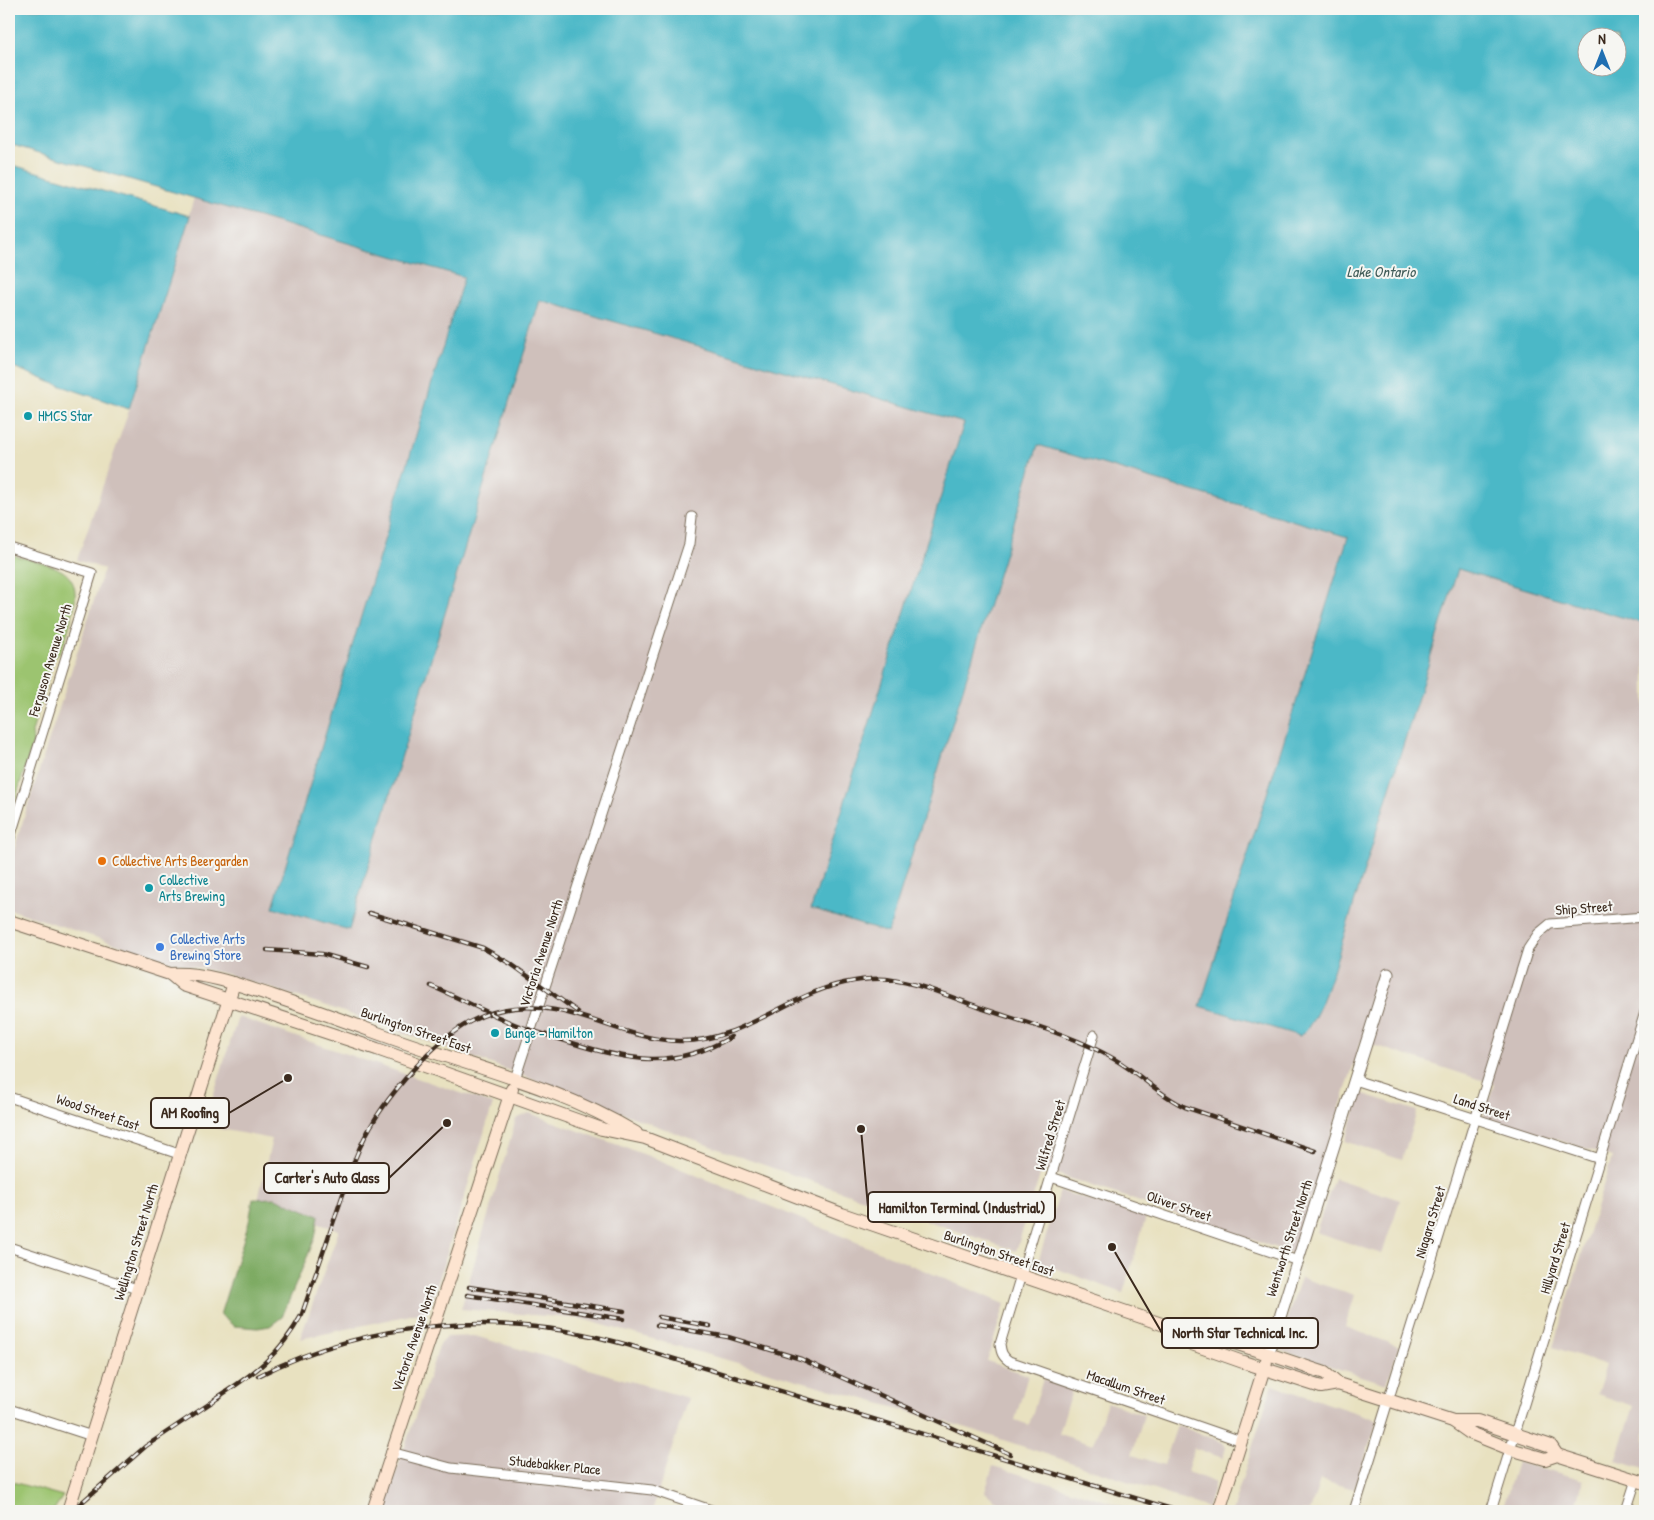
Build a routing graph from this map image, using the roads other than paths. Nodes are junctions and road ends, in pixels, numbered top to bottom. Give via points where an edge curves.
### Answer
1 (692, 517) dead end
2 (9, 547) edge
3 (9, 841) edge
4 (1645, 917) edge
5 (9, 921) edge
6 (1533, 942) joint
7 (170, 974) junction
8 (1388, 974) dead end
9 (234, 983) junction
10 (230, 999) junction
11 (1645, 1012) edge
12 (1094, 1036) dead end
13 (515, 1079) junction
14 (1355, 1080) junction
15 (510, 1096) junction
16 (9, 1097) edge
17 (1476, 1120) junction
18 (645, 1138) junction
19 (179, 1154) junction
20 (1600, 1158) junction
21 (1051, 1177) junction
22 (9, 1247) edge
23 (1298, 1261) junction
24 (1021, 1277) junction
25 (137, 1289) junction
26 (1176, 1329) junction
27 (1268, 1354) junction
28 (1003, 1356) joint
29 (1264, 1368) junction
30 (1338, 1384) junction
31 (1389, 1401) junction
32 (9, 1409) edge
33 (1453, 1421) junction
34 (1515, 1434) junction
35 (92, 1436) junction
36 (1241, 1441) junction
37 (1510, 1448) junction
38 (391, 1452) junction
39 (1557, 1455) junction
40 (1641, 1482) edge
41 (68, 1511) edge
42 (373, 1511) edge
43 (714, 1511) edge
44 (1219, 1511) edge
45 (1354, 1511) edge
46 (1491, 1511) edge
47 (1626, 1511) edge

1 - 13 street, Victoria Avenue North via 690,544
2 - 3 street, Ferguson Avenue North via 92,573
4 - 6 street, Ship Street via 1550,924
5 - 7 main road, Burlington Street East
6 - 17 street, Niagara Street
7 - 9 main road, Burlington Street East via 186,973
7 - 10 main road, Burlington Street East via 183,984
8 - 14 street, Wentworth Street North
9 - 10 main road, Wellington Street North
9 - 13 main road, Burlington Street East
10 - 15 main road, Burlington Street East
10 - 19 main road, Wellington Street North
11 - 20 street, Hillyard Street
12 - 21 street, Wilfred Street
13 - 15 main road, Victoria Avenue North
13 - 18 main road, Burlington Street East via 607,1116
14 - 17 street, Land Street
14 - 23 street, Wentworth Street North
15 - 18 main road, Burlington Street East via 602,1129
15 - 38 main road, Victoria Avenue North
16 - 19 street, Wood Street East
17 - 20 street, Land Street
17 - 31 street, Niagara Street
18 - 24 main road, Burlington Street East via 842,1214
19 - 25 main road, Wellington Street North
20 - 34 street, Hillyard Street
21 - 23 street, Oliver Street
21 - 24 street, Wilfred Street
22 - 25 street
23 - 27 street, Wentworth Street North
24 - 26 main road, Burlington Street East
24 - 28 street, Wilfred Street via 1000,1344
25 - 35 main road, Wellington Street North
26 - 27 main road, Burlington Street East via 1193,1329
26 - 29 main road, Burlington Street East via 1189,1343
27 - 29 main road, Wentworth Street North
27 - 30 main road, Burlington Street East via 1325,1373
28 - 36 street, Macallum Street via 1009,1361
29 - 30 main road, Burlington Street East via 1321,1388
29 - 36 main road, Wentworth Street North
30 - 31 main road, Burlington Street East
31 - 33 main road, Burlington Street East
31 - 45 street, Niagara Street
32 - 35 street
33 - 34 main road, Burlington Street East via 1477,1421
33 - 37 main road, Burlington Street East via 1470,1433
34 - 37 street, Hillyard Street
34 - 39 main road, Burlington Street East via 1551,1446
35 - 41 main road, Wellington Street North
36 - 44 main road, Wentworth Street North
37 - 39 main road, Burlington Street East via 1545,1459
37 - 46 street, Hillyard Street
38 - 42 main road, Victoria Avenue North
38 - 43 street, Studebakker Place via 451,1468 652,1490
39 - 40 main road, Burlington Street East
40 - 47 street

